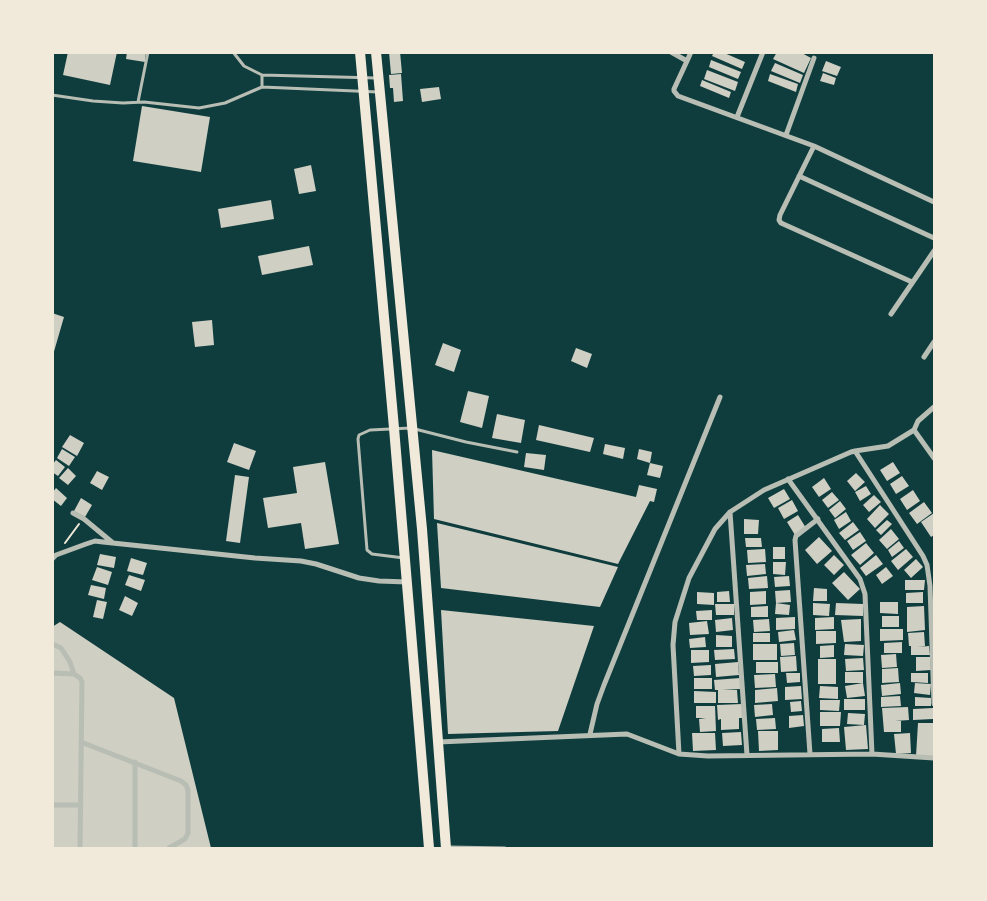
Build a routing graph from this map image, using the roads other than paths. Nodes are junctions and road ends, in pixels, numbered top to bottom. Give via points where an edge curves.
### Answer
1 (148, 52) edge
2 (233, 52) edge
3 (360, 52) edge
4 (376, 52) edge
5 (671, 52) edge
6 (691, 52) edge
7 (763, 52) edge
8 (814, 58) dead end
9 (686, 61) junction
10 (262, 75) junction
11 (362, 77) junction
12 (379, 78) junction
13 (262, 87) junction
14 (364, 92) junction
15 (380, 92) junction
16 (52, 95) edge
17 (138, 102) junction
18 (736, 117) junction
19 (786, 135) junction
20 (814, 146) junction
21 (799, 176) junction
22 (934, 202) edge
23 (934, 238) edge
24 (934, 251) edge
25 (912, 282) junction
26 (891, 314) dead end
27 (934, 342) edge
28 (924, 357) dead end
29 (720, 397) dead end
30 (934, 407) edge
31 (394, 428) junction
32 (411, 428) junction
33 (914, 430) junction
34 (855, 451) junction
35 (518, 452) dead end
36 (934, 458) edge
37 (788, 479) junction
38 (730, 512) junction
39 (73, 514) dead end
40 (818, 519) junction
41 (114, 543) junction
42 (54, 557) edge
43 (405, 558) junction
44 (407, 582) junction
45 (52, 644) edge
46 (52, 673) edge
47 (74, 674) junction
48 (934, 704) edge
49 (590, 734) junction
50 (81, 742) junction
51 (438, 742) junction
52 (679, 754) junction
53 (810, 754) junction
54 (872, 754) junction
55 (747, 755) junction
56 (934, 758) edge
57 (135, 762) junction
58 (52, 805) edge
59 (81, 805) junction
60 (80, 848) edge
61 (135, 848) edge
62 (169, 848) edge
63 (429, 848) edge
64 (446, 848) edge
65 (505, 848) edge

1 - 17 lane
2 - 10 lane via 244,66
3 - 11 highway
4 - 12 highway
5 - 9 street
6 - 9 street
7 - 18 street
8 - 19 street
9 - 18 street via 674,89 676,95
10 - 11 lane
10 - 13 lane
11 - 12 lane
11 - 14 highway
12 - 15 highway
13 - 14 lane
13 - 17 lane via 231,101 199,108
14 - 15 lane
14 - 31 highway
15 - 32 highway
16 - 17 lane via 93,101
18 - 19 street
19 - 20 street
20 - 21 street
20 - 22 street
21 - 23 street
21 - 25 street via 780,215 781,223
24 - 25 street
25 - 26 street
27 - 28 street
29 - 49 street via 604,684
30 - 33 street via 918,421
31 - 32 lane
31 - 43 highway
31 - 43 lane via 370,430 359,435 367,550 372,554
32 - 35 lane
32 - 51 highway
33 - 34 street via 888,446
33 - 36 street
34 - 37 street
34 - 48 street via 927,566
37 - 38 street
37 - 40 street
38 - 52 street via 715,529 689,578 675,622 673,644
38 - 55 street
39 - 41 street
40 - 53 street via 795,540
40 - 54 street via 860,579 865,594
41 - 42 street via 95,541
41 - 44 street via 302,561 379,582
43 - 44 highway
44 - 63 highway
45 - 47 street via 61,648
46 - 47 street
47 - 50 street via 82,682
49 - 51 street
49 - 52 street via 627,734
50 - 57 street
50 - 59 street
51 - 64 highway
52 - 55 street
53 - 54 street
53 - 55 street
54 - 56 street
57 - 61 street
57 - 62 street via 181,781 188,790 188,833
58 - 59 street
59 - 60 street
64 - 65 lane

